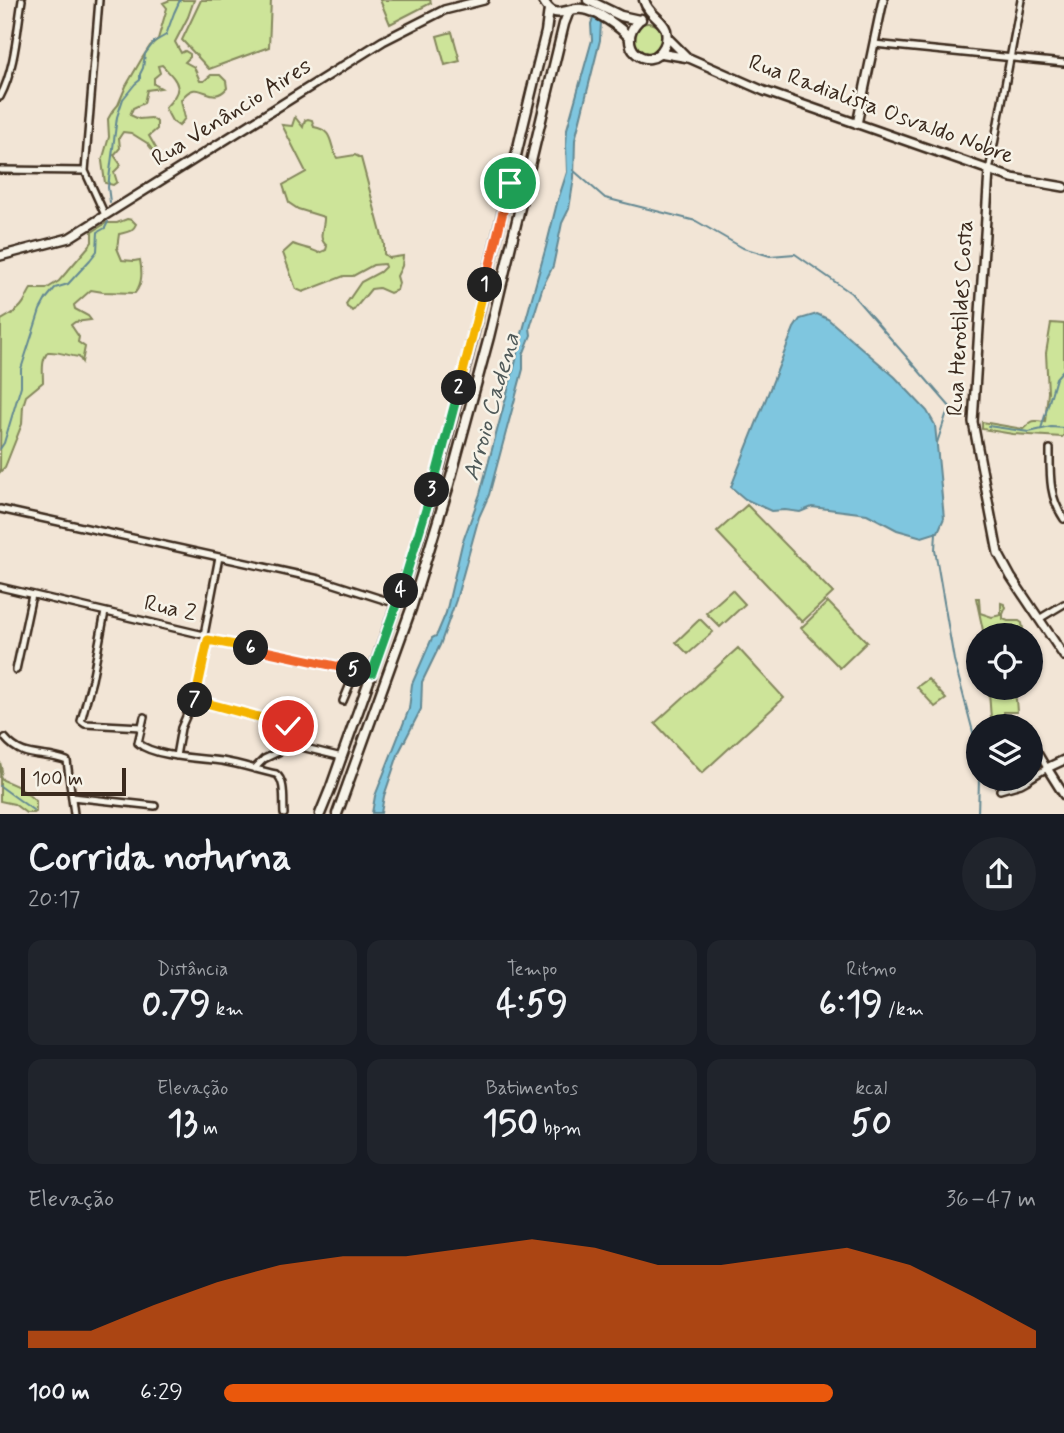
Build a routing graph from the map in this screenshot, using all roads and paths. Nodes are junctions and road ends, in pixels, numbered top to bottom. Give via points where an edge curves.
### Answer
1 (22, 0) edge
2 (99, 0) edge
3 (484, 0) edge
4 (579, 0) edge
5 (643, 0) edge
6 (883, 0) edge
7 (1021, 0) edge
8 (544, 3) edge
9 (590, 4) edge
10 (571, 10) junction
11 (654, 17) junction
12 (614, 18) junction
13 (639, 20) junction
14 (667, 37) junction
15 (630, 38) junction
16 (874, 44) junction
17 (659, 53) junction
18 (689, 58) junction
19 (1010, 58) junction
20 (1064, 63) edge
21 (0, 97) edge
22 (857, 124) junction
23 (0, 170) edge
24 (85, 171) junction
25 (989, 171) junction
26 (1064, 187) edge
27 (105, 215) junction
28 (0, 256) edge
29 (1050, 449) dead end
30 (0, 509) edge
31 (1064, 519) edge
32 (219, 557) junction
33 (0, 587) edge
34 (32, 594) junction
35 (397, 604) junction
36 (1064, 604) edge
37 (105, 612) junction
38 (1039, 619) junction
39 (206, 637) junction
40 (1064, 656) edge
41 (16, 670) dead end
42 (356, 670) junction
43 (372, 673) junction
44 (195, 701) junction
45 (343, 701) dead end
46 (144, 717) dead end
47 (142, 727) junction
48 (5, 738) dead end
49 (293, 745) junction
50 (176, 756) junction
51 (342, 757) junction
52 (1064, 760) edge
53 (1043, 761) edge
54 (1047, 768) junction
55 (254, 769) junction
56 (1043, 770) edge
57 (1064, 795) edge
58 (72, 797) junction
59 (155, 806) dead end
60 (74, 814) edge
61 (284, 814) edge
62 (320, 814) edge
63 (337, 814) edge

1 - 21 street via 12,62
2 - 24 street
3 - 27 street, Rua Venâncio Aires via 444,10 383,41
4 - 10 main road
5 - 11 main road
6 - 16 street
7 - 19 street
8 - 10 main road via 562,13
8 - 35 main road via 546,32 471,344
9 - 10 main road
9 - 12 main road
10 - 63 main road via 447,488 411,609
11 - 13 main road
11 - 14 main road via 666,28
12 - 13 main road
12 - 15 main road
13 - 15 main road
14 - 17 main road
14 - 18 street, Rua Radialista Osvaldo Nobre
15 - 17 main road via 640,57
16 - 19 street
16 - 22 street
17 - 18 street, Rua Radialista Osvaldo Nobre
18 - 22 street, Rua Radialista Osvaldo Nobre
19 - 20 street
19 - 25 street
22 - 25 street, Rua Radialista Osvaldo Nobre
23 - 24 street
24 - 27 street
25 - 26 street, Rua Radialista Osvaldo Nobre
25 - 38 street, Rua Herotildes Costa via 973,422 998,553
27 - 28 street, Rua Venâncio Aires via 69,238
29 - 31 street via 1053,499
30 - 32 street
32 - 35 street via 319,579
32 - 39 street
33 - 34 street, Rua 2
34 - 37 street, Rua 2
34 - 41 street
35 - 43 main road
36 - 38 street
37 - 39 street, Rua 2
37 - 47 street via 81,721
38 - 40 street, Rua Herotildes Costa
39 - 42 street, Rua 2
39 - 44 street
42 - 43 street, Rua 2
42 - 45 street
43 - 51 main road
44 - 49 street via 288,726
44 - 50 street via 181,728
46 - 47 street
47 - 50 street via 139,745
48 - 58 street via 22,752 67,761
49 - 51 street
49 - 55 street
50 - 55 street
51 - 62 main road
52 - 54 street
53 - 54 street
54 - 56 street
54 - 57 street
55 - 61 street via 280,776
58 - 59 street
58 - 60 street

